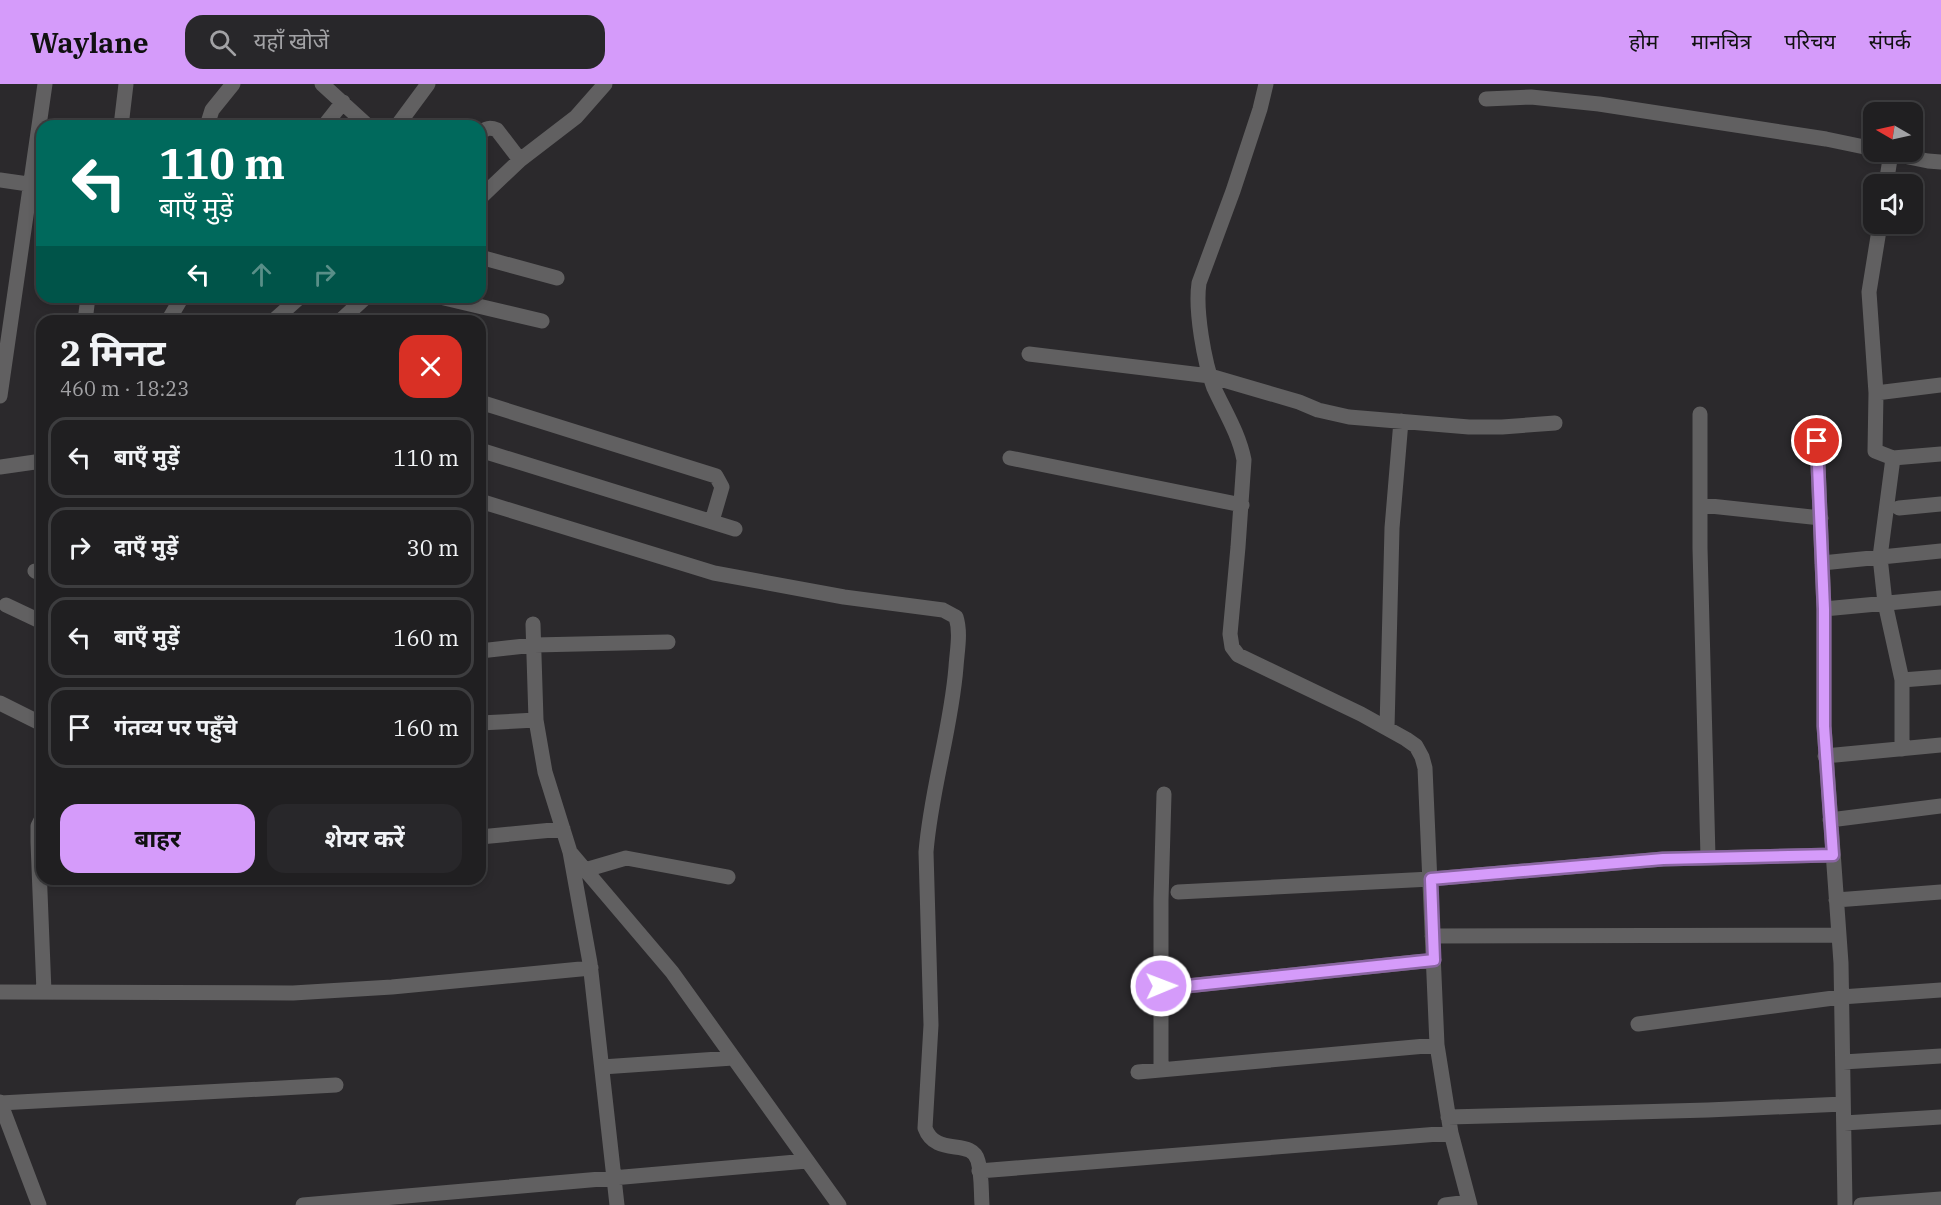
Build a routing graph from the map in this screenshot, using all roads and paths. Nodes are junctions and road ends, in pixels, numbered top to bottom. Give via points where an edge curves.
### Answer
1 (45, 84) edge
2 (126, 84) edge
3 (232, 84) edge
4 (322, 84) edge
5 (428, 84) edge
6 (605, 84) edge
7 (1266, 84) edge
8 (1486, 99) dead end
9 (343, 102) junction
10 (42, 120) edge
11 (122, 120) edge
12 (209, 120) edge
13 (329, 120) edge
14 (362, 120) edge
15 (401, 120) edge
16 (486, 129) edge
17 (1863, 147) edge
18 (520, 160) junction
19 (1923, 160) edge
20 (1941, 162) edge
21 (0, 180) edge
22 (36, 185) edge
23 (36, 191) edge
24 (486, 192) edge
25 (1878, 234) edge
26 (486, 259) edge
27 (557, 278) dead end
28 (293, 303) edge
29 (360, 303) edge
30 (466, 303) edge
31 (280, 315) edge
32 (346, 315) edge
33 (542, 321) dead end
34 (1029, 354) dead end
35 (1210, 376) junction
36 (1941, 385) edge
37 (1876, 393) junction
38 (0, 396) edge
39 (486, 404) edge
40 (1700, 414) dead end
41 (1401, 421) junction
42 (1556, 423) dead end
43 (1817, 441) dead end
44 (486, 452) edge
45 (1941, 454) edge
46 (1010, 458) dead end
47 (1893, 458) junction
48 (36, 462) edge
49 (0, 467) edge
50 (1941, 504) edge
51 (486, 505) edge
52 (1701, 505) junction
53 (1242, 506) junction
54 (1899, 508) dead end
55 (1821, 518) junction
56 (712, 521) junction
57 (735, 529) dead end
58 (1941, 551) edge
59 (1880, 557) junction
60 (1822, 563) junction
61 (1941, 598) edge
62 (1885, 603) junction
63 (6, 605) dead end
64 (1824, 609) junction
65 (36, 619) edge
66 (533, 624) dead end
67 (668, 642) dead end
68 (534, 645) junction
69 (486, 650) edge
70 (1941, 676) edge
71 (1902, 680) junction
72 (0, 703) edge
73 (536, 720) junction
74 (36, 721) edge
75 (486, 723) edge
76 (1386, 728) junction
77 (1941, 745) edge
78 (1902, 749) junction
79 (1825, 756) junction
80 (1164, 794) dead end
81 (1941, 806) edge
82 (1830, 820) junction
83 (563, 829) junction
84 (486, 836) edge
85 (570, 852) junction
86 (1833, 855) junction
87 (1708, 857) junction
88 (585, 870) junction
89 (728, 877) dead end
90 (1431, 879) junction
91 (40, 885) edge
92 (1178, 892) dead end
93 (1941, 892) edge
94 (1836, 900) junction
95 (1839, 935) junction
96 (1432, 936) junction
97 (1434, 960) junction
98 (591, 968) junction
99 (1161, 986) junction
100 (1941, 990) edge
101 (0, 992) edge
102 (44, 992) junction
103 (1841, 997) junction
104 (1638, 1024) dead end
105 (1437, 1045) junction
106 (1941, 1056) edge
107 (733, 1058) junction
108 (1843, 1062) junction
109 (602, 1067) junction
110 (1161, 1070) junction
111 (1138, 1072) dead end
112 (336, 1085) dead end
113 (0, 1102) edge
114 (1843, 1104) junction
115 (1448, 1117) junction
116 (1941, 1117) edge
117 (1844, 1123) junction
118 (1451, 1132) junction
119 (7, 1136) edge
120 (807, 1161) junction
121 (980, 1171) junction
122 (614, 1178) junction
123 (1941, 1199) edge
124 (1470, 1203) edge
125 (39, 1205) edge
126 (303, 1205) edge
127 (617, 1205) edge
128 (839, 1205) edge
129 (982, 1205) edge
130 (1446, 1205) edge
131 (1845, 1205) edge
132 (1861, 1205) edge

1 - 10 street
2 - 11 street
3 - 12 street
4 - 9 street
5 - 15 street
6 - 18 street via 576,117
7 - 35 street via 1236,183 1199,283 1198,303
8 - 17 street via 1531,97 1609,105
9 - 13 street
9 - 14 street
16 - 18 street via 496,130
18 - 24 street
19 - 20 street
21 - 22 street
23 - 38 street
25 - 37 street via 1869,292
26 - 27 street
28 - 31 street
29 - 32 street
30 - 33 street
34 - 35 street
35 - 41 street via 1340,415
35 - 53 street via 1242,447
36 - 37 street
37 - 47 street via 1875,451
39 - 56 street via 716,476 722,487
40 - 52 street
41 - 42 street via 1469,427
41 - 76 street via 1392,528
43 - 55 street
44 - 56 street
45 - 47 street
46 - 53 street
47 - 59 street
48 - 49 street
50 - 54 street
51 - 121 street via 714,573 943,610 956,617 959,643 954,687 927,843 931,1025 925,1128 935,1143 970,1150
52 - 55 street
52 - 87 street
53 - 76 street via 1232,647 1248,661
55 - 60 street
56 - 57 street
58 - 59 street
59 - 60 street
59 - 62 street
60 - 64 street
61 - 62 street
62 - 64 street
62 - 71 street
63 - 65 street
64 - 79 street
66 - 68 street
67 - 68 street
68 - 69 street
68 - 73 street
70 - 71 street
71 - 78 street
72 - 74 street
73 - 75 street
73 - 83 street via 545,772
76 - 90 street via 1416,746 1422,757
77 - 78 street
78 - 79 street
79 - 82 street
80 - 99 street
81 - 82 street
82 - 86 street
83 - 84 street
83 - 85 street
85 - 88 street
85 - 98 street
86 - 87 street
86 - 94 street
87 - 90 street
88 - 89 street via 626,858
88 - 107 street via 672,972
90 - 92 street
90 - 96 street
91 - 102 street
93 - 94 street
94 - 95 street
95 - 96 street
95 - 103 street
96 - 97 street
97 - 99 street
97 - 105 street
98 - 102 street via 293,993
98 - 109 street
99 - 110 street
100 - 103 street
101 - 102 street
103 - 104 street
103 - 108 street
105 - 110 street
105 - 115 street
106 - 108 street
107 - 109 street
107 - 120 street
108 - 114 street
109 - 122 street
110 - 111 street
112 - 113 street
113 - 119 street
114 - 115 street
114 - 117 street
115 - 118 street
116 - 117 street
117 - 131 street
118 - 121 street
118 - 124 street
119 - 125 street
120 - 122 street
120 - 128 street
121 - 129 street
122 - 126 street
122 - 127 street
123 - 132 street
124 - 130 street

